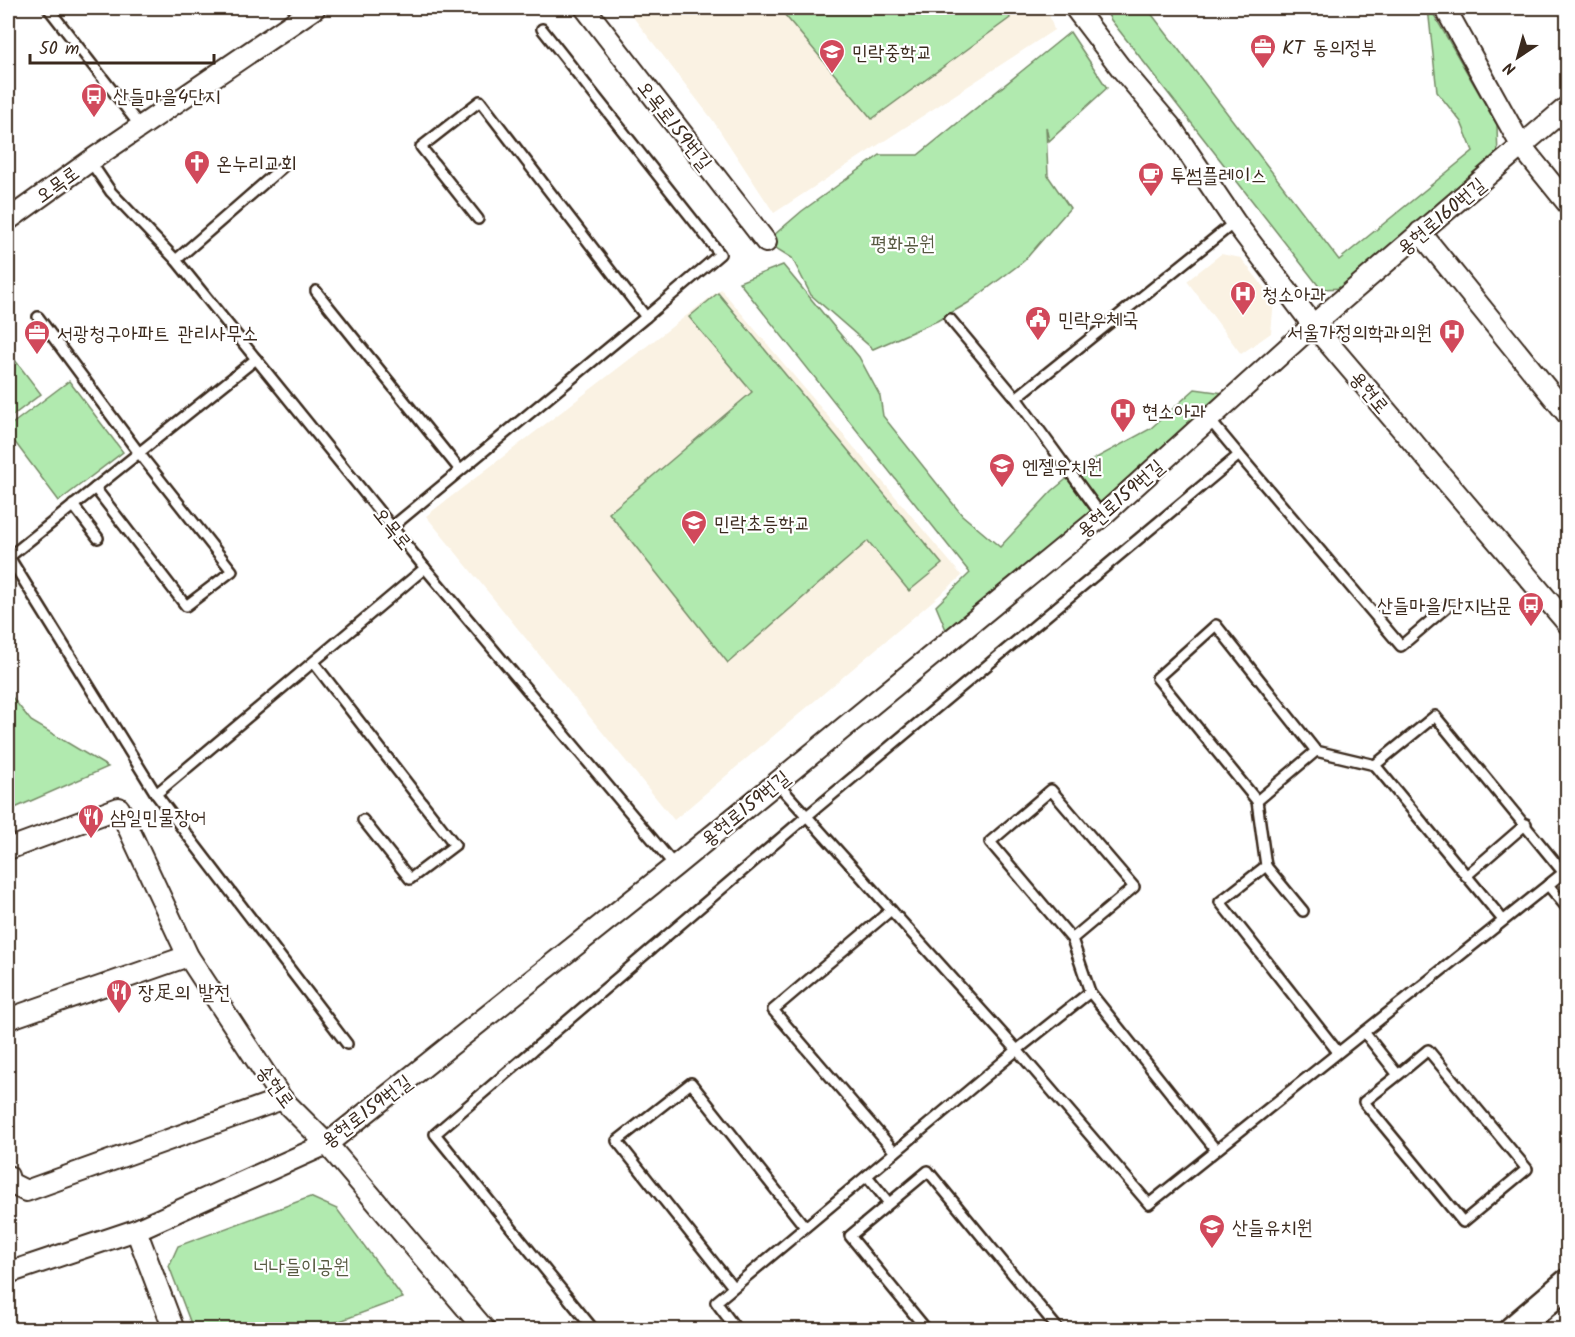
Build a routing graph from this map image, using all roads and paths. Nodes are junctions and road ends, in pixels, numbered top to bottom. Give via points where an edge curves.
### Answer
1 (48, 8) edge
2 (315, 8) edge
3 (585, 8) edge
4 (1075, 8) edge
5 (1445, 8) edge
6 (542, 29) dead end
7 (1568, 106) edge
8 (140, 126) junction
9 (1522, 147) junction
10 (90, 160) junction
11 (286, 164) dead end
12 (1568, 204) edge
13 (478, 219) dead end
14 (8, 220) edge
15 (1236, 222) junction
16 (1420, 232) junction
17 (766, 242) dead end
18 (176, 260) junction
19 (316, 291) dead end
20 (38, 317) dead end
21 (646, 317) junction
22 (950, 319) dead end
23 (1313, 325) junction
24 (256, 360) junction
25 (1016, 398) junction
26 (1568, 415) edge
27 (1209, 419) junction
28 (139, 453) junction
29 (1239, 455) junction
30 (460, 470) junction
31 (95, 488) junction
32 (73, 505) junction
33 (1102, 516) junction
34 (392, 527) junction
35 (98, 538) dead end
36 (8, 557) edge
37 (425, 568) junction
38 (1449, 605) dead end
39 (1565, 614) edge
40 (314, 663) junction
41 (1316, 751) junction
42 (1375, 765) junction
43 (776, 782) junction
44 (156, 794) junction
45 (1257, 801) junction
46 (808, 815) junction
47 (363, 820) dead end
48 (1526, 824) junction
49 (8, 849) edge
50 (675, 866) junction
51 (1266, 866) junction
52 (1565, 870) edge
53 (1466, 876) junction
54 (1548, 885) junction
55 (1568, 909) edge
56 (891, 910) junction
57 (1303, 911) dead end
58 (1503, 920) junction
59 (1072, 939) junction
60 (188, 956) junction
61 (1090, 992) junction
62 (8, 1019) edge
63 (1364, 1032) junction
64 (347, 1044) dead end
65 (1017, 1050) junction
66 (1338, 1052) junction
67 (1398, 1075) junction
68 (282, 1099) junction
69 (327, 1144) junction
70 (1216, 1150) junction
71 (895, 1152) junction
72 (8, 1176) edge
73 (867, 1176) junction
74 (889, 1203) junction
75 (805, 1227) junction
76 (136, 1230) junction
77 (8, 1273) edge
78 (1568, 1283) edge
79 (734, 1287) junction
80 (174, 1329) edge
81 (485, 1329) edge
82 (594, 1329) edge
83 (737, 1329) edge
84 (927, 1329) edge
85 (1059, 1329) edge
86 (1513, 1329) edge

1 - 8 lane
2 - 8 street, 오목로
3 - 17 street, 오목로159번길
4 - 15 street, 용현로 via 1171,127
5 - 9 street
6 - 21 lane via 720,254
7 - 9 street, 용현로160번길
8 - 10 street, 오목로
9 - 12 street
9 - 16 street, 용현로160번길
10 - 14 street, 오목로
10 - 18 lane, 오목로 via 111,192
11 - 18 lane
13 - 21 lane via 421,147 480,101
15 - 23 street, 용현로
15 - 25 lane
16 - 23 street, 용현로160번길
16 - 26 street
18 - 24 lane, 오목로
19 - 30 lane
20 - 28 lane
21 - 30 lane
22 - 25 lane
23 - 27 street, 용현로159번길
23 - 39 street, 용현로
24 - 28 lane
24 - 34 lane, 오목로
25 - 33 lane
27 - 29 lane
27 - 33 street, 용현로159번길
28 - 31 lane
28 - 31 lane via 232,571 186,606
29 - 38 lane via 1401,646
29 - 46 lane
30 - 34 lane
31 - 32 lane
32 - 35 lane
32 - 36 lane
33 - 43 street, 용현로159번길
34 - 37 lane, 오목로
36 - 44 lane
37 - 40 lane
37 - 50 lane, 오목로
40 - 44 lane
40 - 47 lane via 455,845 410,879
41 - 42 lane
41 - 45 lane
41 - 45 lane via 1216,625 1158,678
42 - 48 lane via 1435,716
42 - 53 lane
43 - 46 lane
43 - 50 street, 용현로159번길
44 - 64 lane
45 - 51 lane
46 - 56 lane
46 - 82 lane via 435,1134
48 - 52 lane
48 - 53 lane
49 - 60 street, 송현로 via 119,808
50 - 69 street, 용현로159번길
51 - 57 lane
51 - 66 lane via 1220,902
52 - 54 lane
53 - 58 lane
54 - 55 lane
54 - 58 lane
56 - 65 lane
56 - 71 lane via 773,1010
58 - 63 lane
59 - 59 lane via 1134,887 1052,790 990,842
59 - 61 lane
60 - 62 street
60 - 68 street, 송현로
61 - 65 lane
61 - 70 lane
63 - 66 lane
63 - 67 lane
65 - 70 lane via 1149,1204
65 - 71 lane
66 - 70 lane
67 - 67 lane via 1364,1102 1463,1222 1527,1170 1428,1050
68 - 69 street, 송현로
68 - 72 street via 26,1191 10,1183
69 - 76 street, 용현로159번길
69 - 81 street, 송현로
71 - 73 lane
73 - 74 lane
73 - 75 lane
74 - 84 lane via 850,1236
74 - 85 lane via 928,1171
75 - 79 lane
75 - 79 lane via 691,1083 617,1141
76 - 77 street, 용현로159번길
76 - 80 street
78 - 86 main road
79 - 83 lane via 716,1302

